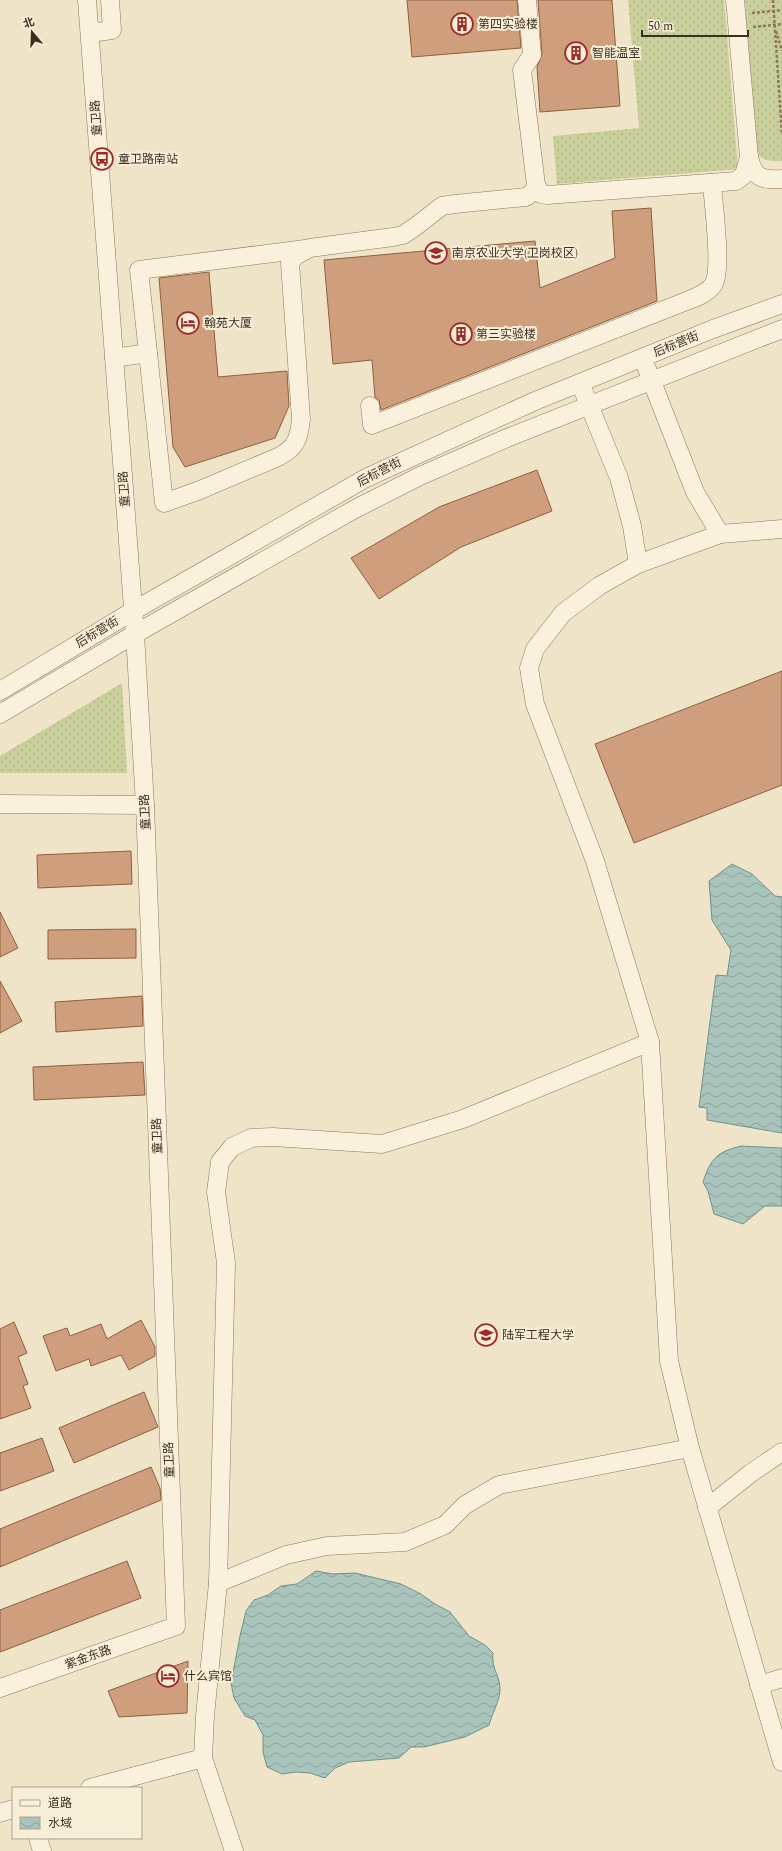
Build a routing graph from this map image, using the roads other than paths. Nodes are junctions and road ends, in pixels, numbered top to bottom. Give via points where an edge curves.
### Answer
1 (88, 0) edge
2 (110, 0) edge
3 (527, 0) edge
4 (736, 14) edge
5 (90, 33) junction
6 (749, 157) junction
7 (782, 179) edge
8 (712, 183) junction
9 (536, 186) junction
10 (310, 248) junction
11 (782, 304) edge
12 (782, 329) edge
13 (148, 353) junction
14 (114, 358) junction
15 (643, 358) junction
16 (652, 380) junction
17 (580, 384) junction
18 (589, 405) junction
19 (370, 406) dead end
20 (782, 529) edge
21 (720, 534) junction
22 (638, 564) junction
23 (133, 610) junction
24 (135, 634) junction
25 (0, 691) edge
26 (0, 714) edge
27 (0, 804) edge
28 (145, 805) junction
29 (650, 1042) junction
30 (690, 1448) junction
31 (782, 1452) edge
32 (707, 1508) junction
33 (218, 1583) junction
34 (176, 1626) joint
35 (782, 1678) edge
36 (759, 1685) junction
37 (0, 1688) edge
38 (203, 1758) junction
39 (782, 1762) edge
40 (94, 1787) edge
41 (12, 1809) edge
42 (0, 1813) edge
43 (38, 1839) edge
44 (42, 1851) edge
45 (234, 1851) edge

1 - 5 street, 童卫路
2 - 5 street via 112,30
3 - 9 street via 532,55 522,70
4 - 6 street
5 - 14 street, 童卫路
6 - 7 street via 751,167 759,177 765,180
6 - 8 street via 746,170 738,180
8 - 9 street via 547,195 541,194
8 - 19 street via 716,281 706,292 372,425
9 - 10 street via 526,197 442,206 415,227 393,237
10 - 13 street via 139,270
10 - 13 street via 295,256 290,263 301,419 300,433 289,452 164,503
11 - 15 street, 后标营街
12 - 16 street, 后标营街
13 - 14 street
14 - 23 street, 童卫路
15 - 16 street
15 - 17 street, 后标营街
16 - 18 street, 后标营街
16 - 21 street via 695,492
17 - 18 street
17 - 23 street, 后标营街 via 366,478
18 - 22 street via 619,478 632,526
18 - 24 street, 后标营街 via 420,476 355,509
20 - 21 street
21 - 22 street
22 - 29 street via 599,586 563,612 535,649 529,668 535,704 595,860
23 - 24 street, 童卫路
23 - 25 street, 后标营街
24 - 26 street, 后标营街
24 - 28 street, 童卫路
27 - 28 street
28 - 34 street, 童卫路
29 - 30 street via 669,1360
29 - 33 street via 463,1119 382,1144 273,1137 251,1138 232,1147 220,1162 216,1192 226,1263
30 - 32 street
30 - 33 street via 499,1485 465,1505 445,1525 405,1542 313,1549 286,1555
31 - 32 street
32 - 36 street
33 - 38 street
34 - 37 street, 紫金东路
35 - 36 street
36 - 39 street
38 - 40 street
38 - 45 street
41 - 42 street
43 - 44 street

